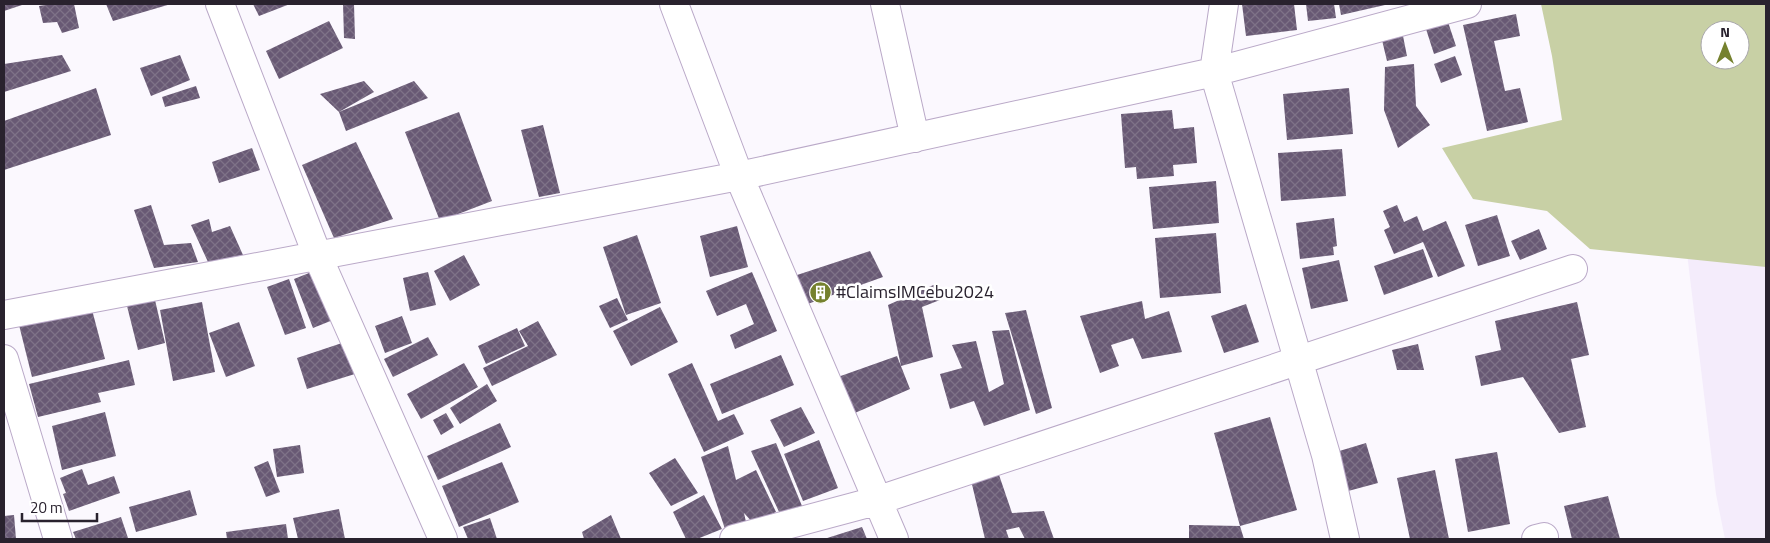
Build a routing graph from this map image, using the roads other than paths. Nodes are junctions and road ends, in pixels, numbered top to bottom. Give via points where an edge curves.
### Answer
1 (220, 4) edge
2 (674, 4) edge
3 (885, 4) edge
4 (1224, 4) edge
5 (1467, 4) edge
6 (1214, 72) junction
7 (915, 138) junction
8 (739, 176) junction
9 (318, 257) junction
10 (1573, 269) dead end
11 (4, 315) edge
12 (4, 359) edge
13 (1298, 362) junction
14 (876, 501) junction
15 (58, 539) edge
16 (443, 539) edge
17 (734, 539) edge
18 (894, 539) edge
19 (1345, 539) edge

1 - 9 street
2 - 8 street
3 - 7 street
4 - 6 street
5 - 6 street
6 - 7 street
6 - 13 street
7 - 8 street
8 - 9 street
8 - 14 street
9 - 11 street
9 - 16 street
10 - 13 street
12 - 15 street
13 - 14 street
13 - 19 street via 1326,455
14 - 17 street
14 - 18 street

